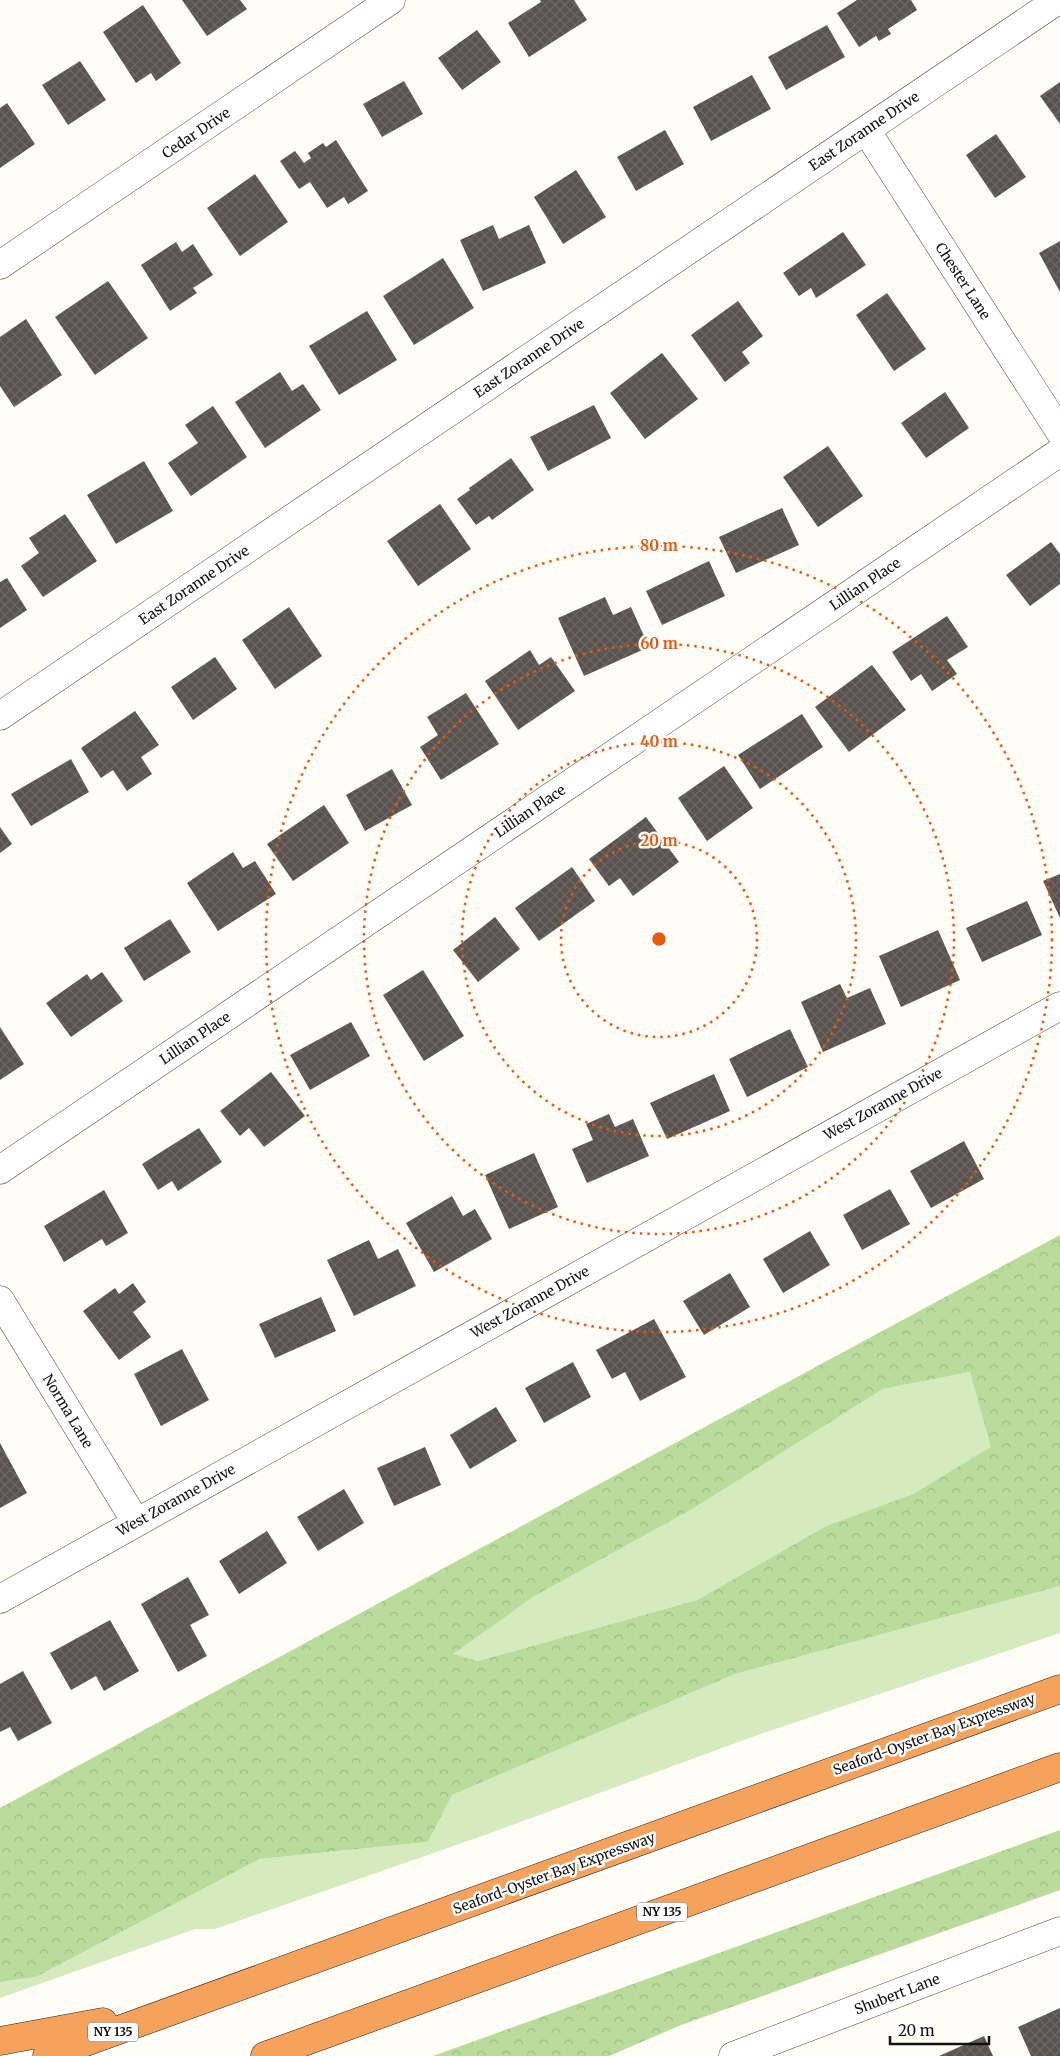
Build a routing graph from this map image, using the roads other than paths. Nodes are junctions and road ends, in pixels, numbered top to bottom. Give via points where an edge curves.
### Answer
1 (391, 0) edge
2 (1058, 0) edge
3 (866, 130) junction
4 (0, 265) edge
5 (1060, 432) edge
6 (1060, 452) edge
7 (0, 716) edge
8 (1060, 1006) edge
9 (0, 1170) edge
10 (0, 1300) edge
11 (136, 1522) junction
12 (0, 1599) edge
13 (1060, 1689) edge
14 (1060, 1767) edge
15 (1060, 1932) edge
16 (179, 2009) junction
17 (0, 2040) edge
18 (47, 2056) edge
19 (264, 2056) edge
20 (733, 2056) edge

1 - 4 street, Cedar Drive
2 - 3 street, East Zoranne Drive
3 - 5 street, Chester Lane
3 - 7 street, East Zoranne Drive
6 - 9 street, Lillian Place
8 - 11 street, West Zoranne Drive
10 - 11 street, Norma Lane
11 - 12 street, West Zoranne Drive
13 - 16 highway, Seaford-Oyster Bay Expressway / NY 135
14 - 19 highway, NY 135
15 - 20 street, Shubert Lane
16 - 17 highway
16 - 18 highway, Seaford-Oyster Bay Expressway / NY 135

